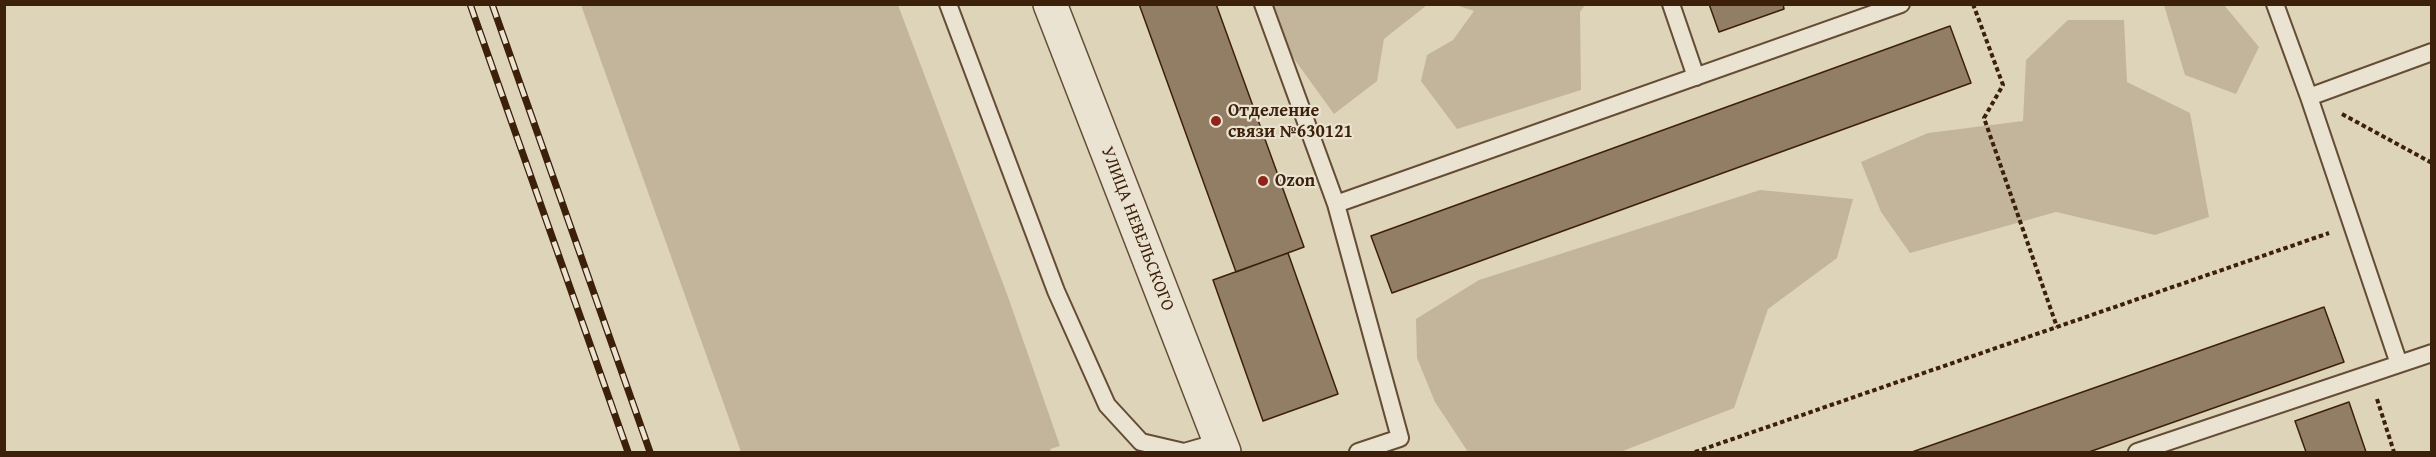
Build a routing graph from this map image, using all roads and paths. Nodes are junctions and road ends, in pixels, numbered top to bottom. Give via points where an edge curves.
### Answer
1 (948, 4) edge
2 (1050, 4) edge
3 (1263, 4) edge
4 (1671, 4) edge
5 (1901, 4) edge
6 (1973, 4) edge
7 (2275, 4) edge
8 (2432, 52) edge
9 (1696, 77) junction
10 (2309, 96) junction
11 (2432, 163) edge
12 (1336, 204) junction
13 (2352, 225) junction
14 (2057, 327) junction
15 (2432, 353) edge
16 (2399, 364) junction
17 (2369, 374) junction
18 (1222, 447) edge
19 (1358, 453) edge
20 (1695, 453) edge
21 (2137, 453) edge
22 (2394, 453) edge

1 - 18 lane via 1056,291 1107,405 1141,442 1184,452
2 - 18 street, УЛИЦА НЕВЕЛЬСКОГО
3 - 12 lane
4 - 9 lane
5 - 9 lane
6 - 14 path via 2003,85 1984,118
7 - 10 lane
8 - 10 lane
9 - 12 lane
10 - 11 path
10 - 13 lane
12 - 19 lane via 1400,438
13 - 14 path
13 - 16 lane
14 - 20 path
15 - 16 lane
16 - 17 lane
17 - 21 lane
17 - 22 path

